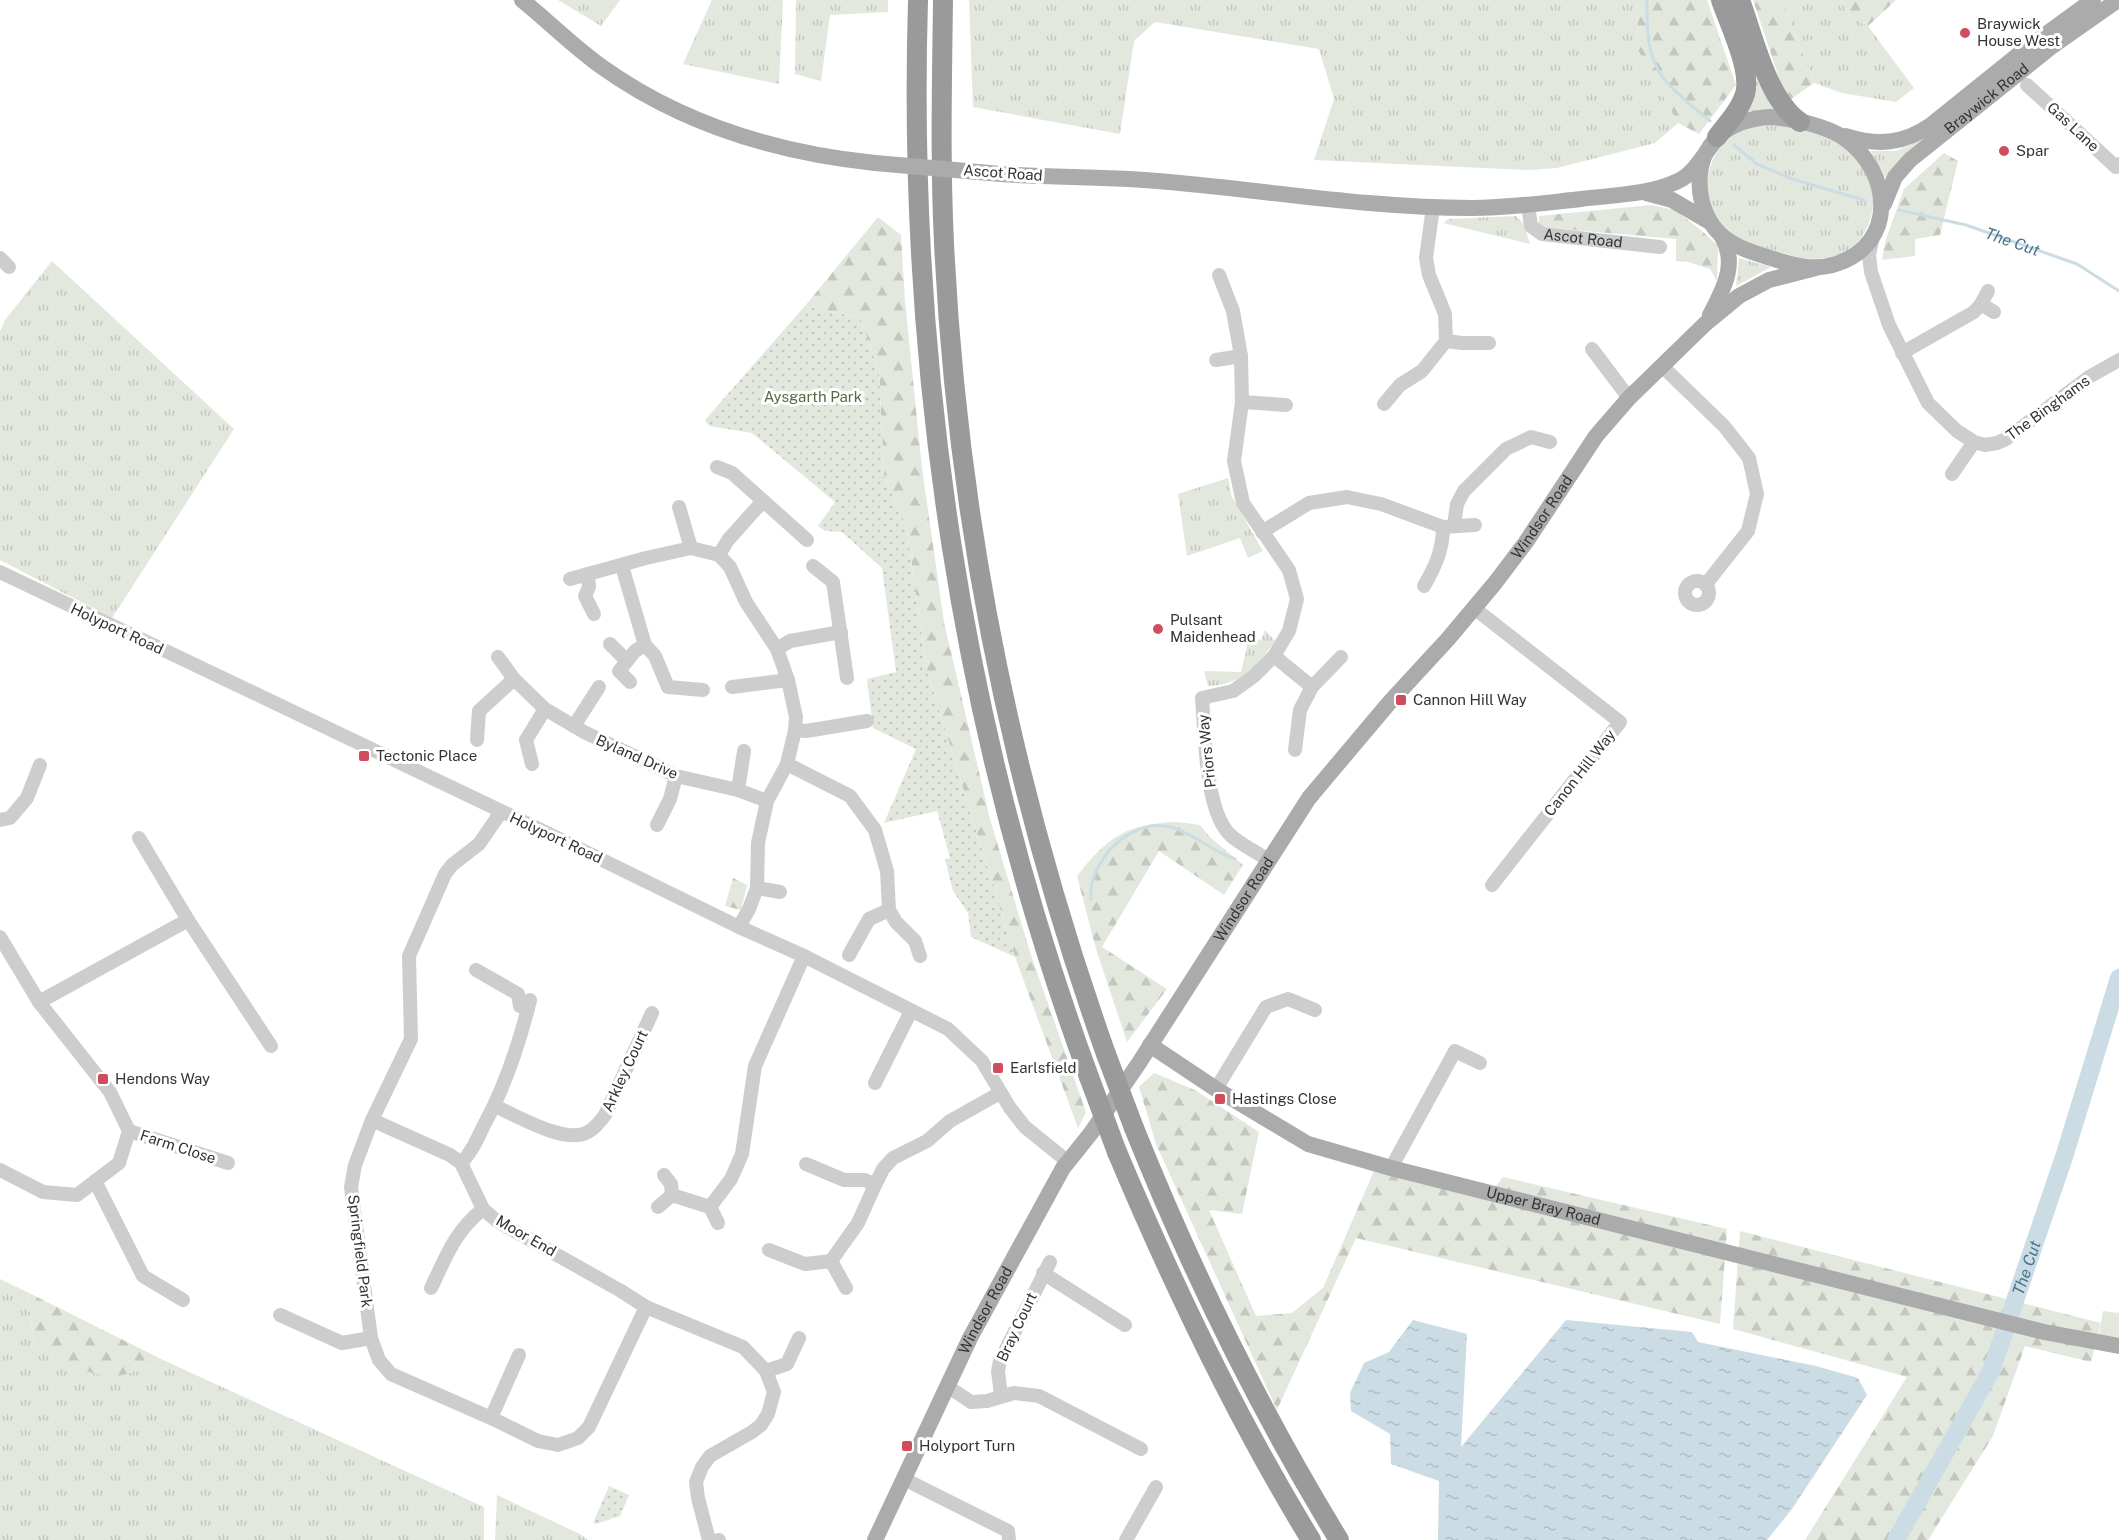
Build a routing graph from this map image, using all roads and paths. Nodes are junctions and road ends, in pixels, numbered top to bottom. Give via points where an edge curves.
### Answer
1 (522, 0) edge
2 (918, 0) edge
3 (943, 0) edge
4 (1721, 0) edge
5 (1740, 0) edge
6 (2093, 0) edge
7 (2118, 0) edge
8 (2027, 85) dead end
9 (1800, 122) junction
10 (1836, 133) junction
11 (1716, 139) junction
12 (2119, 164) edge
13 (1642, 192) junction
14 (1528, 205) junction
15 (1433, 207) junction
16 (1710, 222) junction
17 (1878, 222) junction
18 (1722, 237) junction
19 (1660, 247) dead end
20 (1837, 263) junction
21 (1816, 268) junction
22 (1870, 268) junction
23 (1225, 282) dead end
24 (1988, 291) dead end
25 (1982, 304) junction
26 (1994, 312) dead end
27 (1705, 324) junction
28 (1446, 340) junction
29 (1489, 343) dead end
30 (1592, 349) dead end
31 (1902, 353) junction
32 (1241, 356) junction
33 (1216, 360) dead end
34 (2119, 360) edge
35 (1662, 366) junction
36 (1629, 398) junction
37 (1242, 402) junction
38 (1384, 404) dead end
39 (1286, 405) dead end
40 (1550, 442) dead end
41 (1974, 442) junction
42 (717, 467) dead end
43 (1953, 474) dead end
44 (763, 501) junction
45 (679, 507) dead end
46 (1475, 525) dead end
47 (1448, 527) junction
48 (1262, 532) junction
49 (807, 540) dead end
50 (691, 548) junction
51 (719, 555) junction
52 (622, 566) junction
53 (813, 566) dead end
54 (0, 572) edge
55 (588, 574) junction
56 (570, 579) dead end
57 (1706, 584) dead end
58 (1424, 586) dead end
59 (1474, 608) junction
60 (594, 614) dead end
61 (841, 632) junction
62 (610, 644) dead end
63 (645, 645) junction
64 (777, 649) junction
65 (1274, 656) junction
66 (498, 657) dead end
67 (1341, 657) dead end
68 (627, 661) junction
69 (847, 678) dead end
70 (514, 679) junction
71 (788, 680) junction
72 (630, 682) dead end
73 (599, 687) dead end
74 (732, 687) dead end
75 (1312, 687) junction
76 (704, 690) dead end
77 (545, 709) junction
78 (867, 721) dead end
79 (574, 726) junction
80 (795, 730) junction
81 (477, 740) dead end
82 (1295, 750) dead end
83 (744, 751) dead end
84 (532, 764) dead end
85 (787, 764) junction
86 (40, 765) dead end
87 (676, 776) junction
88 (738, 790) junction
89 (767, 801) junction
90 (501, 812) junction
91 (0, 820) edge
92 (657, 825) dead end
93 (139, 838) dead end
94 (1268, 860) junction
95 (1492, 885) dead end
96 (757, 888) junction
97 (780, 892) dead end
98 (889, 910) junction
99 (188, 920) junction
100 (739, 927) junction
101 (0, 937) edge
102 (849, 955) dead end
103 (804, 956) junction
104 (920, 956) dead end
105 (476, 970) dead end
106 (39, 1002) junction
107 (1315, 1010) dead end
108 (911, 1011) junction
109 (652, 1013) dead end
110 (1150, 1045) junction
111 (271, 1046) dead end
112 (1480, 1063) dead end
113 (880, 1081) dead end
114 (1216, 1089) junction
115 (1000, 1093) junction
116 (495, 1106) junction
117 (372, 1120) junction
118 (129, 1131) junction
119 (1067, 1161) junction
120 (461, 1162) junction
121 (228, 1163) dead end
122 (806, 1164) dead end
123 (1390, 1168) junction
124 (0, 1170) edge
125 (664, 1175) dead end
126 (95, 1181) junction
127 (875, 1185) junction
128 (672, 1195) junction
129 (658, 1207) dead end
130 (710, 1207) junction
131 (483, 1209) junction
132 (718, 1223) dead end
133 (768, 1250) dead end
134 (831, 1261) junction
135 (439, 1281) dead end
136 (846, 1288) dead end
137 (183, 1300) dead end
138 (646, 1307) junction
139 (280, 1315) dead end
140 (1125, 1325) dead end
141 (371, 1338) junction
142 (799, 1338) dead end
143 (2119, 1346) edge
144 (519, 1355) dead end
145 (766, 1371) junction
146 (947, 1386) junction
147 (1001, 1396) junction
148 (491, 1418) junction
149 (1140, 1449) dead end
150 (904, 1479) junction
151 (1156, 1487) dead end
152 (709, 1540) edge
153 (875, 1540) edge
154 (1009, 1540) edge
155 (1126, 1540) edge
156 (1311, 1540) edge
157 (1339, 1540) edge

1 - 15 main road, Ascot Road, bridge via 602,67 631,86 679,112 766,144 875,163 1001,174 1154,180
2 - 156 highway, bridge via 918,197 934,420 970,657 1001,790 1043,944 1117,1152 1196,1328
3 - 157 highway, bridge via 941,146 946,284 957,409 973,535 998,670 1029,804 1106,1054 1174,1224 1229,1340
4 - 11 highway via 1747,79 1743,101
5 - 9 highway via 1774,92
6 - 10 main road via 1915,135 1882,143
7 - 17 main road, Braywick Road via 2050,47 1910,160 1892,183
8 - 12 street, Gas Lane via 2116,167
9 - 10 main road
9 - 11 main road via 1760,117 1741,123
10 - 17 main road via 1855,147 1874,170 1880,188
11 - 13 main road, Ascot Road via 1685,177
11 - 16 main road via 1706,156 1700,182 1701,202
13 - 14 main road, Ascot Road
13 - 16 main road, Ascot Road via 1672,200
14 - 15 main road, Ascot Road
14 - 19 street, Ascot Road via 1531,226 1542,234
15 - 28 street via 1426,258 1428,275 1445,314
16 - 18 main road
17 - 20 main road via 1863,247
17 - 22 street via 1870,249
18 - 21 main road via 1749,251 1795,266
18 - 27 main road, Windsor Road via 1728,248 1729,273
20 - 21 main road
20 - 22 street
21 - 27 main road, Windsor Road via 1757,285
22 - 31 street
23 - 32 street, Priors Way
24 - 25 street
25 - 26 street
25 - 31 street
27 - 35 main road, Windsor Road
28 - 29 street
28 - 38 street via 1422,371 1396,382
30 - 36 street
31 - 41 street via 1928,403
32 - 33 street
32 - 37 street, Priors Way
34 - 41 street, The Binghams via 2089,377 2006,439 1985,445
35 - 36 main road, Windsor Road
35 - 57 street via 1724,426 1749,458 1757,494 1748,531
36 - 59 main road, Windsor Road via 1596,436 1516,556
37 - 39 street
37 - 48 street, Priors Way via 1234,461 1243,503
40 - 47 street via 1531,437 1490,457 1464,491
41 - 43 street
42 - 44 street via 732,473
44 - 49 street
44 - 51 street
45 - 50 street
46 - 47 street
47 - 48 street via 1347,497 1309,503
47 - 58 street via 1428,568
48 - 65 street, Priors Way via 1289,570 1297,599 1289,631
50 - 51 street
50 - 52 street
51 - 64 street via 730,567 746,602
52 - 55 street
52 - 63 street
53 - 61 street via 833,582
54 - 90 street, Holyport Road
55 - 56 street
55 - 60 street via 585,596
59 - 94 main road, Windsor Road via 1319,785
59 - 95 street, Canon Hill Way via 1620,722
61 - 64 street via 790,642
61 - 69 street
62 - 68 street
63 - 68 street
63 - 76 street via 656,656 668,687
64 - 71 street
65 - 75 street
65 - 94 street, Priors Way via 1233,692 1202,698 1214,802 1226,831
66 - 70 street, Byland Drive
67 - 75 street
68 - 72 street via 619,672
70 - 77 street, Byland Drive
70 - 81 street via 478,711
71 - 74 street
71 - 80 street
73 - 79 street
75 - 82 street via 1300,710
77 - 79 street, Byland Drive
77 - 84 street via 526,740
78 - 80 street
79 - 87 street, Byland Drive
80 - 85 street
83 - 88 street
85 - 89 street
85 - 98 street via 850,796 875,830 887,871
86 - 91 street via 27,798 10,818
87 - 88 street, Byland Drive
87 - 92 street
88 - 89 street, Byland Drive
89 - 96 street via 758,843
90 - 100 street, Holyport Road
90 - 117 street, Springfield Park via 479,844 445,874 409,956 411,1039
93 - 99 street
94 - 110 main road, Windsor Road
96 - 97 street
96 - 100 street
98 - 102 street via 869,919
98 - 104 street via 915,941
99 - 106 street
99 - 111 street
100 - 103 street, Holyport Road
101 - 106 street
103 - 108 street, Holyport Road
103 - 130 street via 755,1066 742,1154 731,1179
105 - 116 street via 518,994 520,1006 529,1005 515,1057
106 - 118 street via 110,1092
107 - 114 street via 1288,999 1266,1007
108 - 113 street
108 - 115 street, Holyport Road via 948,1029 982,1061
109 - 116 street, Arkley Court via 604,1116 586,1134 563,1136
110 - 114 main road, Upper Bray Road
110 - 119 main road, Windsor Road via 1091,1133
112 - 123 street via 1455,1051
114 - 123 main road, Upper Bray Road via 1308,1144
115 - 119 street, Holyport Road via 1025,1127
115 - 127 street via 950,1122 927,1141 893,1158
116 - 120 street via 469,1155
117 - 120 street
117 - 141 street, Springfield Park via 351,1187
118 - 121 street, Farm Close
118 - 126 street via 119,1162
119 - 146 main road, Windsor Road
120 - 131 street, Moor End
122 - 127 street via 844,1180 865,1180
123 - 143 main road, Upper Bray Road via 2044,1332
124 - 126 street via 43,1192 77,1195
125 - 128 street via 671,1184
126 - 137 street via 143,1276
127 - 134 street via 858,1223
128 - 129 street
128 - 130 street
130 - 132 street
131 - 135 street via 457,1234
131 - 138 street, Moor End via 497,1221
133 - 134 street via 805,1264
134 - 136 street
138 - 145 street, Moor End via 671,1312 743,1347
138 - 148 street, Springfield Park via 589,1427 578,1438 558,1445 538,1441
139 - 141 street via 342,1343
140 - 147 street, Bray Court via 1115,1313 1047,1268 1000,1361
141 - 148 street, Springfield Park via 379,1360 391,1374
142 - 145 street via 787,1364
144 - 148 street
145 - 152 street via 774,1392 761,1425 706,1452 696,1482
146 - 147 street via 971,1402
146 - 150 main road, Windsor Road
147 - 149 street via 1039,1396
150 - 153 main road, Windsor Road
150 - 154 street via 1008,1531
151 - 155 street via 1152,1508

